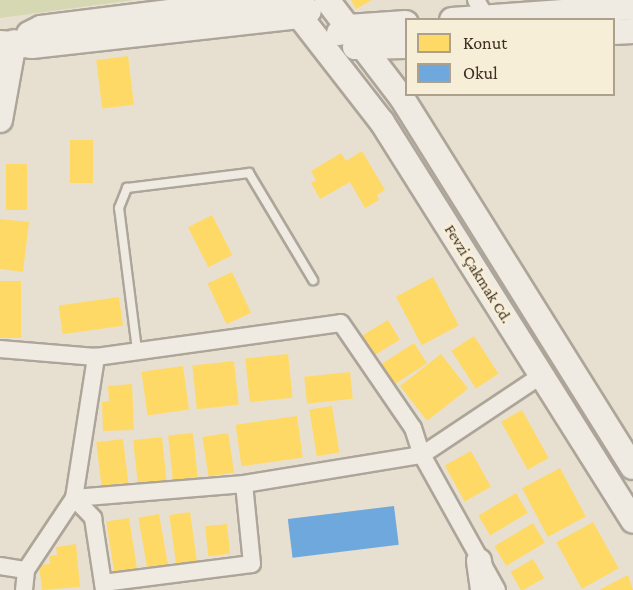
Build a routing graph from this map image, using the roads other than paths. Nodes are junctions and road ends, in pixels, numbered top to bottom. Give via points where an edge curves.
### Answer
1 (236, 2) edge
2 (291, 6) edge
3 (633, 7) edge
4 (481, 9) edge
5 (335, 11) edge
6 (457, 18) edge
7 (405, 22) edge
8 (633, 31) edge
9 (615, 32) edge
10 (319, 39) junction
11 (7, 43) edge
12 (405, 46) edge
13 (366, 49) junction
14 (405, 80) edge
15 (402, 99) junction
16 (0, 120) edge
17 (313, 280) dead end
18 (0, 349) edge
19 (137, 350) junction
20 (96, 357) junction
21 (542, 375) junction
22 (422, 455) junction
23 (633, 467) edge
24 (244, 484) junction
25 (74, 498) junction
26 (633, 520) edge
27 (479, 561) junction
28 (0, 566) edge
29 (26, 570) junction
30 (103, 586) edge
31 (24, 590) edge
32 (483, 590) edge
33 (497, 590) edge

1 - 2 main road
1 - 11 main road via 41,28
2 - 5 main road
2 - 10 main road, Fevzi Çakmak Cd.
2 - 11 main road via 32,46
3 - 4 main road
4 - 6 main road
5 - 7 main road
5 - 10 main road
5 - 13 main road, Fevzi Çakmak Cd.
8 - 9 main road
10 - 13 main road
10 - 21 main road, Fevzi Çakmak Cd. via 382,122
11 - 16 main road
12 - 13 main road
13 - 15 main road, Fevzi Çakmak Cd.
14 - 15 main road
15 - 23 main road, Fevzi Çakmak Cd.
17 - 19 lane via 249,172 127,188 119,208
18 - 20 street
19 - 20 street
19 - 22 street via 341,323 413,428
20 - 25 street
21 - 22 street
21 - 26 main road, Fevzi Çakmak Cd.
22 - 24 street
22 - 27 street
24 - 25 street
24 - 30 street via 252,564
25 - 29 street
25 - 30 street via 93,518
27 - 32 main road
27 - 33 street
28 - 29 street
29 - 31 street

